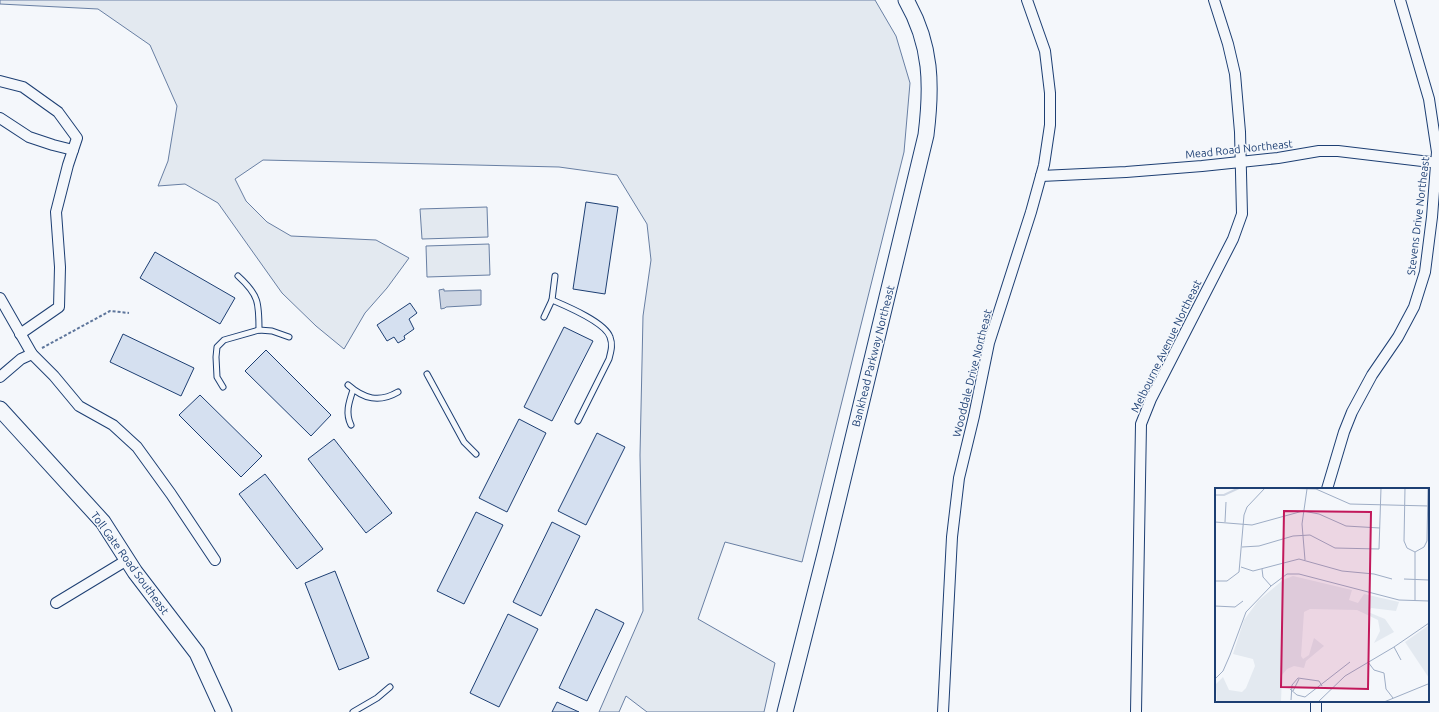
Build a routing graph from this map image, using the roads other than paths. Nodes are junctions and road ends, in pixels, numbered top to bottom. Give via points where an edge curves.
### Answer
1 (906, 0) edge
2 (1027, 0) edge
3 (1214, 0) edge
4 (1400, 0) edge
5 (0, 81) edge
6 (0, 118) edge
7 (73, 150) junction
8 (1241, 162) junction
9 (1438, 163) edge
10 (1041, 176) junction
11 (238, 276) dead end
12 (555, 276) dead end
13 (0, 298) edge
14 (552, 300) junction
15 (544, 317) dead end
16 (259, 330) junction
17 (20, 334) junction
18 (289, 337) dead end
19 (32, 354) junction
20 (427, 374) dead end
21 (0, 377) edge
22 (348, 385) dead end
23 (223, 387) dead end
24 (353, 390) junction
25 (398, 392) dead end
26 (0, 409) edge
27 (578, 421) dead end
28 (350, 425) dead end
29 (476, 454) dead end
30 (1327, 488) edge
31 (127, 560) junction
32 (215, 560) dead end
33 (56, 603) dead end
34 (390, 687) dead end
35 (221, 711) edge
36 (353, 712) edge
37 (784, 712) edge
38 (943, 712) edge
39 (1136, 712) edge

1 - 37 street, Bankhead Parkway Northeast via 922,35 930,78 926,135 828,543
2 - 10 street, Wooddale Drive Northeast via 1045,51 1050,93 1050,125
3 - 8 street, Melbourne Avenue Northeast via 1235,74
4 - 9 street, Stevens Drive Northeast via 1429,99
5 - 7 street via 23,87 58,112 77,138
6 - 7 street via 29,137
7 - 17 street via 56,212 60,267 59,307
8 - 9 street, Mead Road Northeast via 1338,151
8 - 10 street, Mead Road Northeast
8 - 39 street, Melbourne Avenue Northeast via 1242,214 1233,239 1151,399 1141,424
9 - 30 street, Stevens Drive Northeast via 1421,287 1398,337 1372,375 1352,412
10 - 38 street, Wooddale Drive Northeast via 989,343 959,478 952,537
11 - 16 lane via 250,287 257,300
12 - 14 lane
13 - 17 street
14 - 15 lane
14 - 27 lane via 587,316 610,336 612,348 609,359
16 - 18 lane
16 - 23 lane via 224,340 217,348 217,377
17 - 19 street
19 - 21 street via 21,359
19 - 32 street via 79,406 113,426 137,447
20 - 29 lane via 464,442
22 - 24 lane
24 - 25 lane via 363,396 383,399
24 - 28 lane via 348,405
26 - 31 street, Toll Gate Road Southeast via 103,522
31 - 33 street
31 - 35 street, Toll Gate Road Southeast via 197,653
34 - 36 lane

